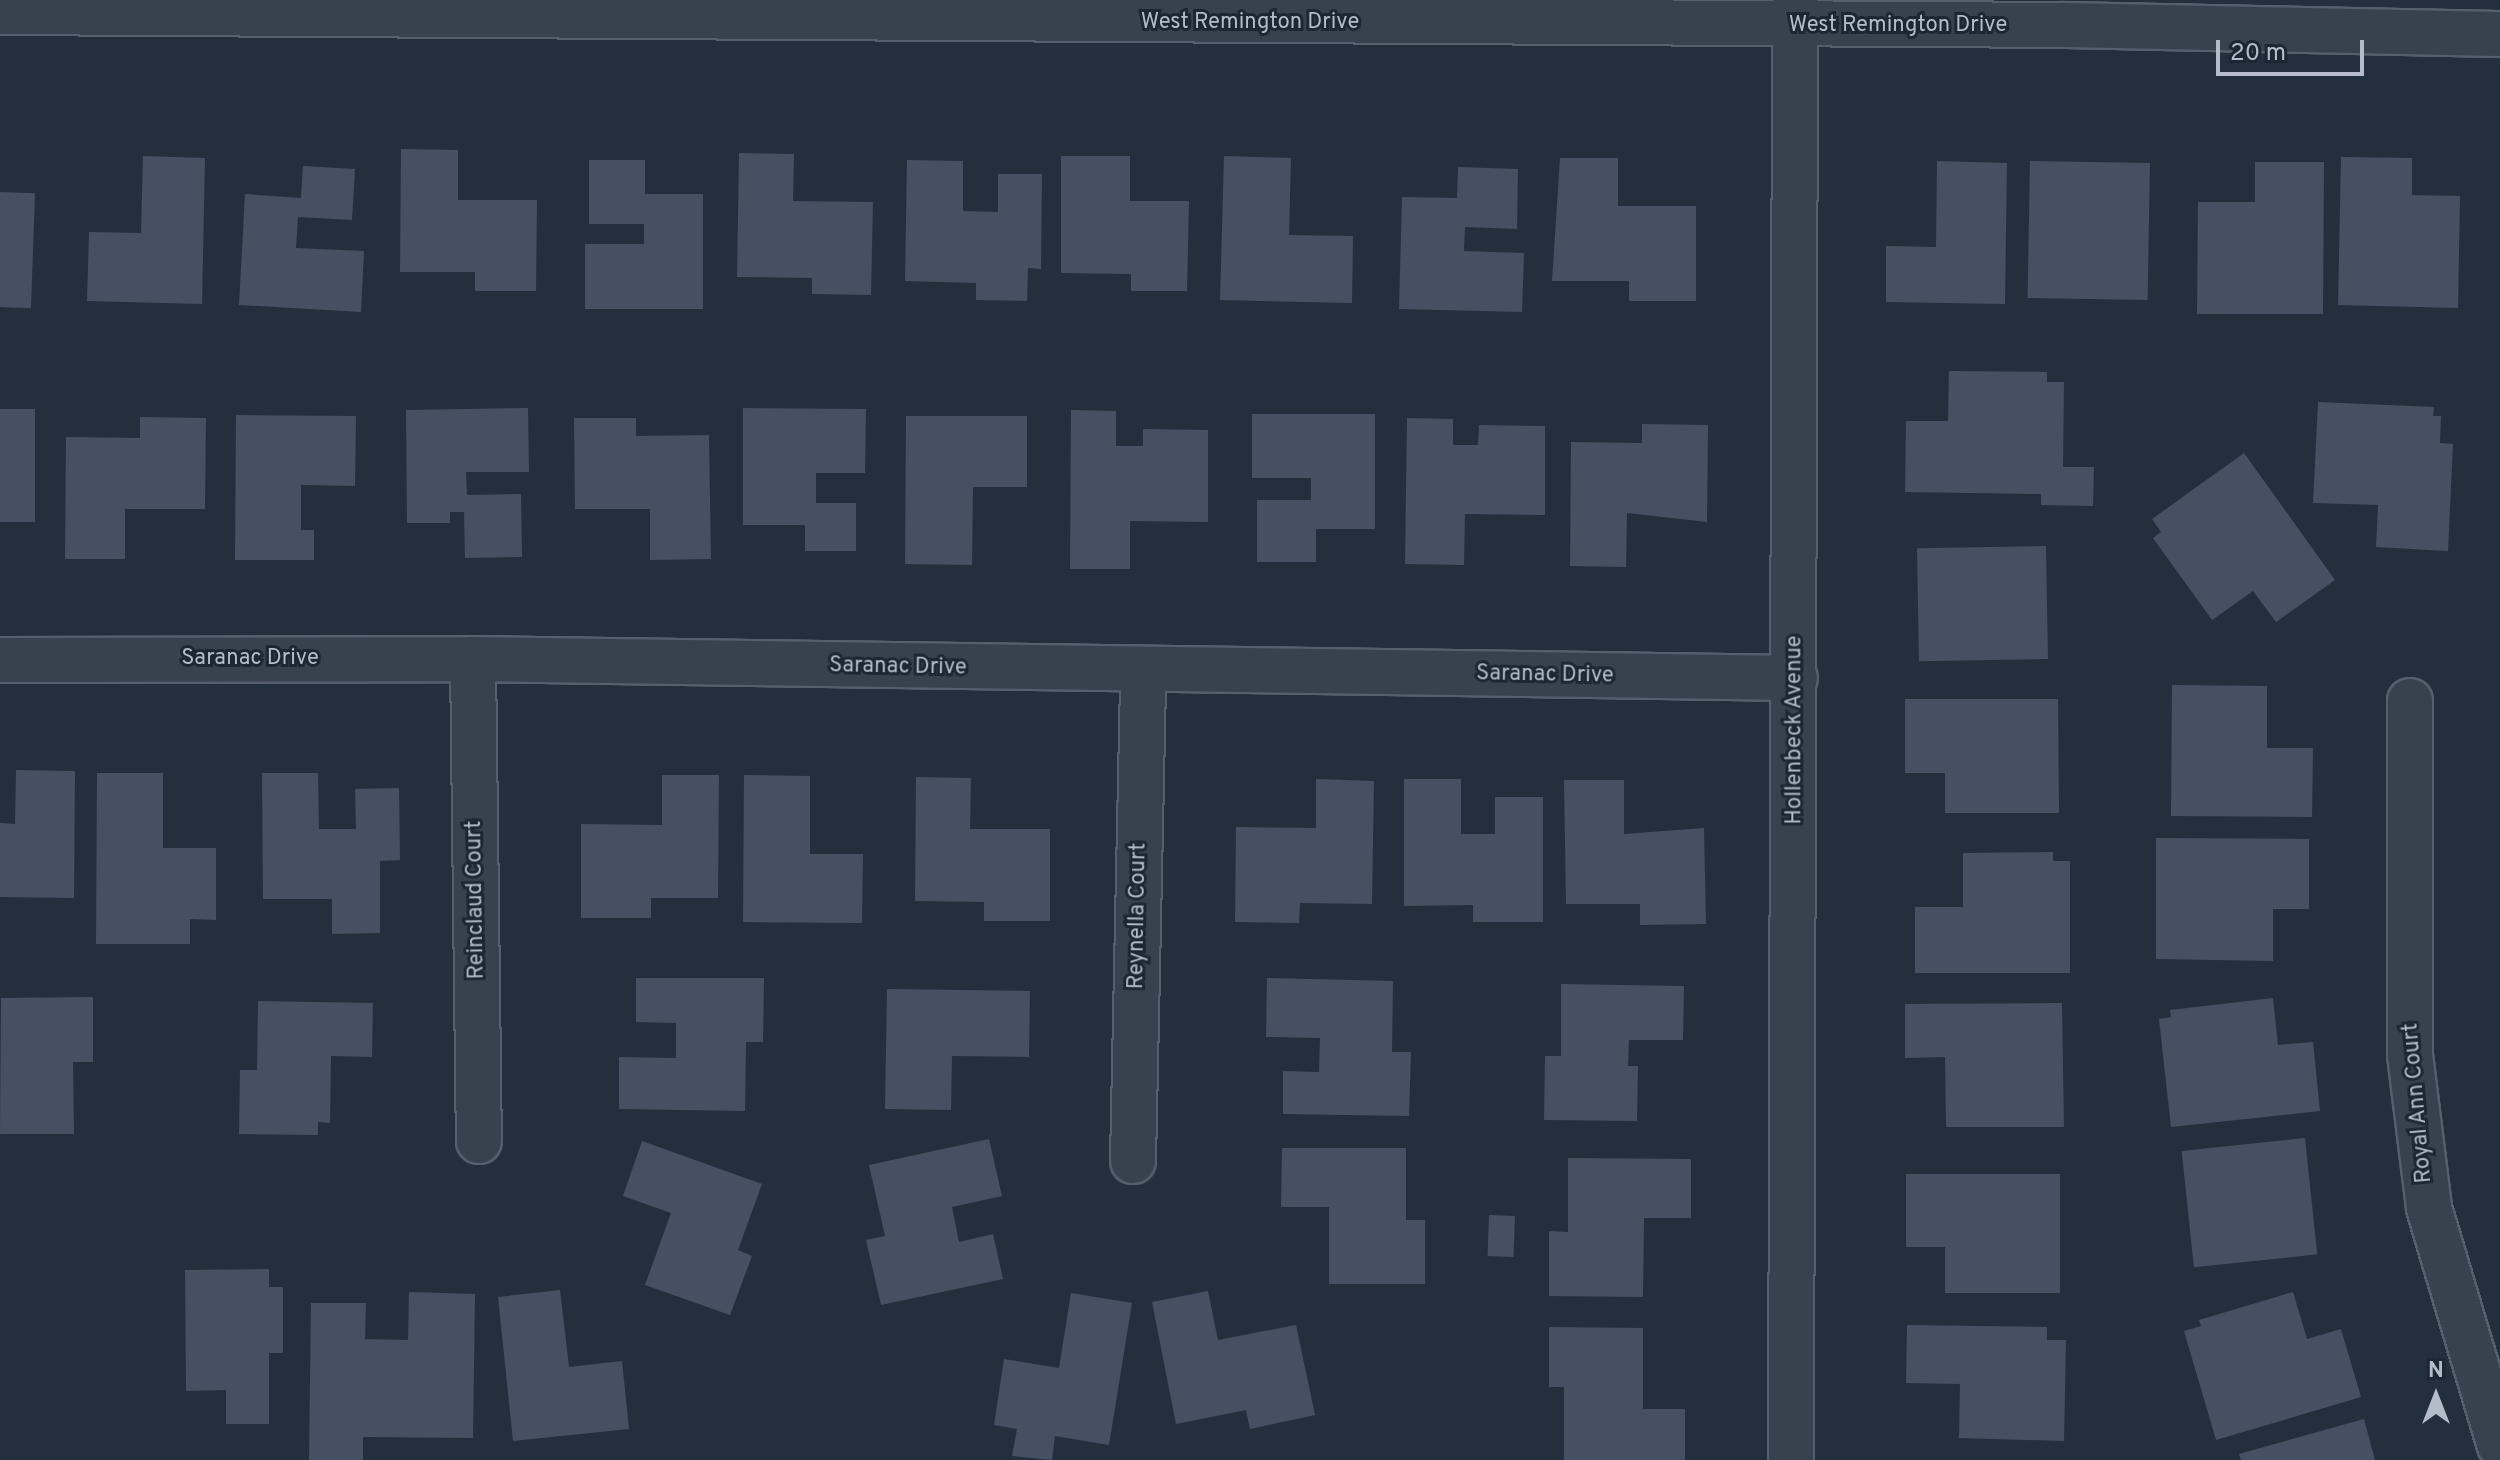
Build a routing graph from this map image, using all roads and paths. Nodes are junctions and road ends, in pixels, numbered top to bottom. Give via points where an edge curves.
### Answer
1 (0, 12) edge
2 (1795, 13) edge
3 (2500, 34) edge
4 (473, 659) junction
5 (0, 660) edge
6 (1143, 671) junction
7 (1795, 678) junction
8 (2410, 701) dead end
9 (479, 1141) dead end
10 (1133, 1161) dead end
11 (2500, 1446) edge
12 (1791, 1460) edge

1 - 2 street, West Remington Drive
2 - 3 street, West Remington Drive
2 - 7 street, Hollenbeck Avenue
4 - 5 street, Saranac Drive
4 - 6 street, Saranac Drive
4 - 9 street, Reinclaud Court
6 - 7 street, Saranac Drive
6 - 10 street, Reynella Court
7 - 12 street, Hollenbeck Avenue
8 - 11 street, Royal Ann Court via 2410,1055 2429,1208

